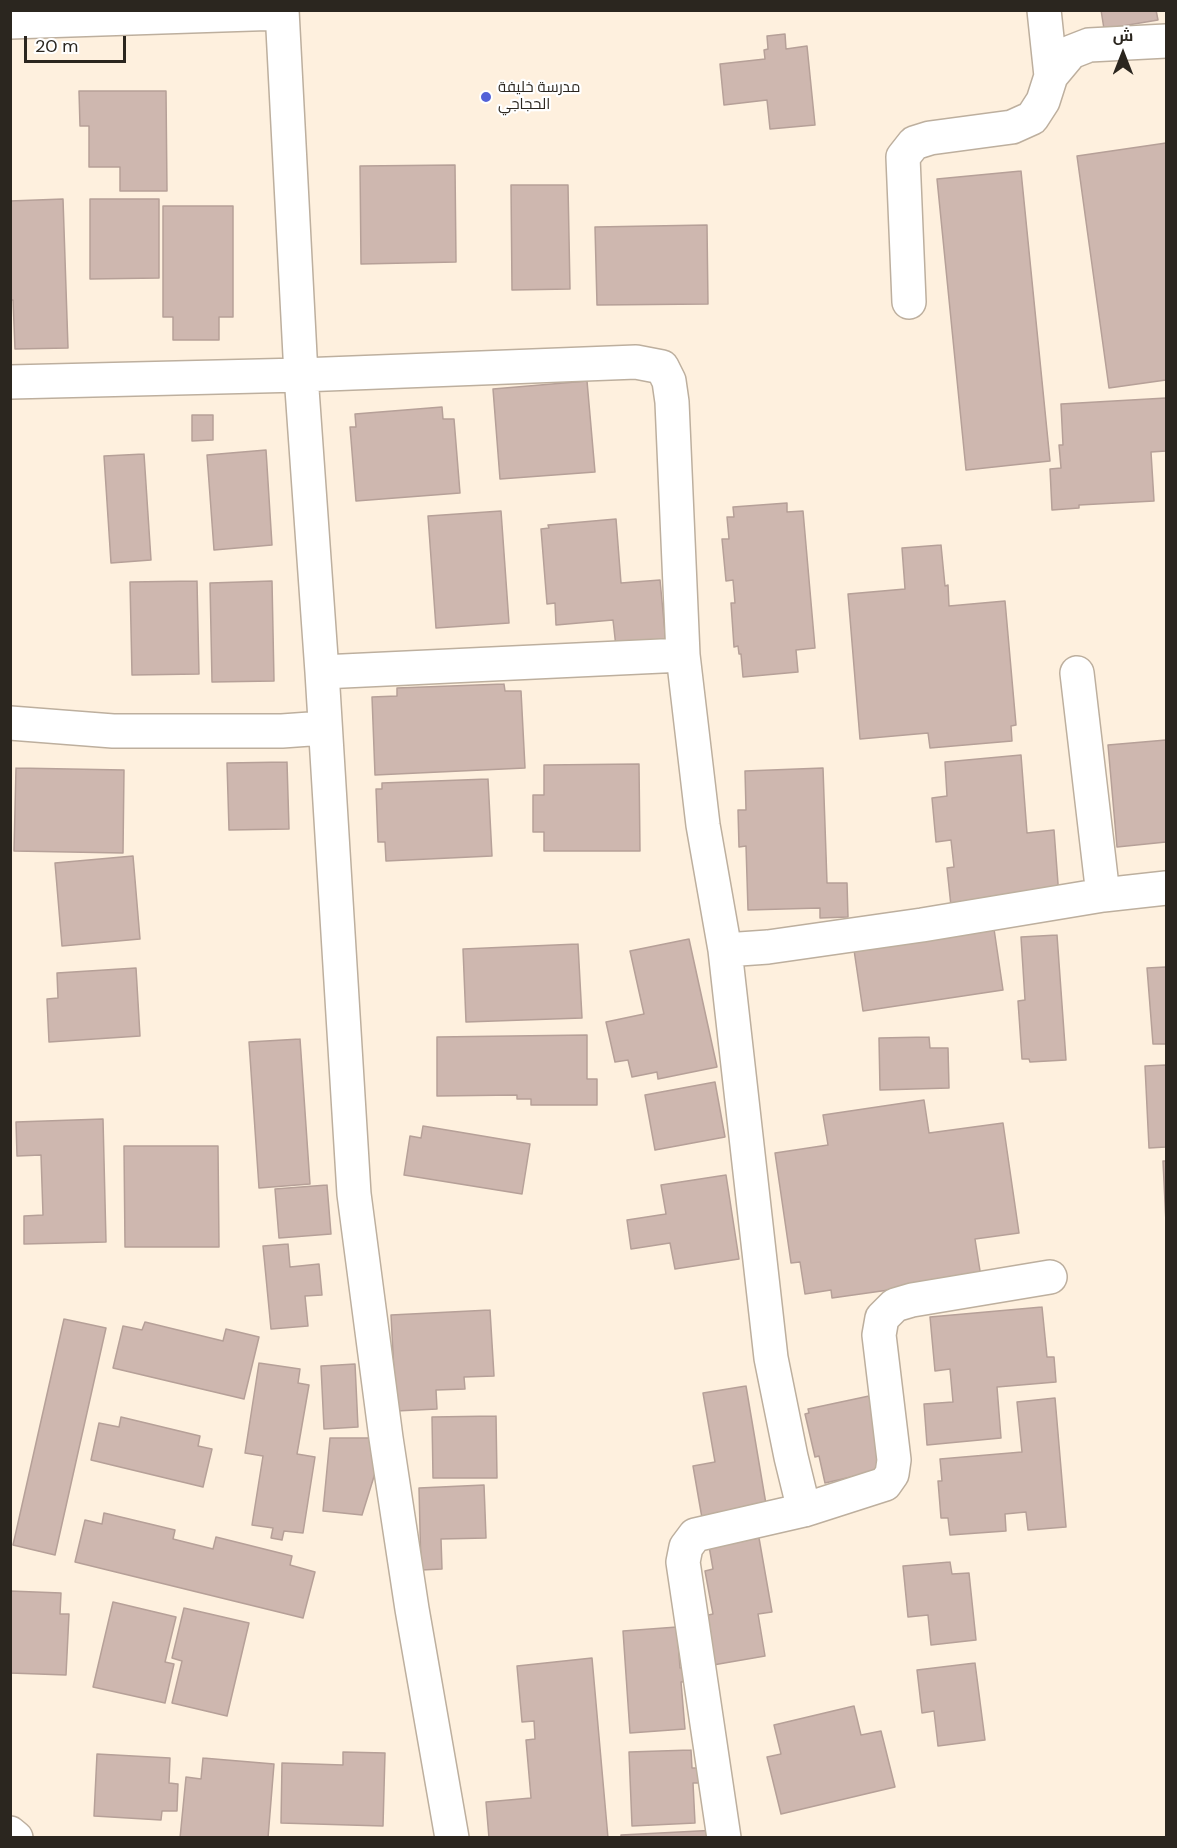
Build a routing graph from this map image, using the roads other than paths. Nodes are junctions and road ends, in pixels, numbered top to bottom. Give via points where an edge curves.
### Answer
1 (1044, 10) edge
2 (282, 12) edge
3 (10, 22) edge
4 (1167, 41) edge
5 (1051, 76) junction
6 (909, 302) dead end
7 (301, 375) junction
8 (10, 382) edge
9 (683, 655) junction
10 (322, 672) junction
11 (1077, 673) dead end
12 (10, 723) edge
13 (324, 728) junction
14 (1167, 888) edge
15 (1103, 895) junction
16 (724, 950) junction
17 (1050, 1276) dead end
18 (804, 1510) junction
19 (10, 1833) edge
20 (16, 1838) edge
21 (453, 1838) edge
22 (724, 1838) edge

1 - 5 street
2 - 3 street
2 - 7 street
4 - 5 street via 1089,45 1071,52
5 - 6 street via 1043,101 1032,118 1012,127 930,138 914,143 903,157
7 - 8 street
7 - 9 street via 636,362 662,367 672,402
7 - 10 street
9 - 10 street
9 - 16 street via 703,825
10 - 13 street
11 - 15 street
12 - 13 street via 112,731
13 - 21 street via 354,1194 410,1598
14 - 15 street
15 - 16 street via 922,925
16 - 18 street via 771,1358
17 - 18 street via 895,1305 882,1318 879,1335 894,1460 892,1474 885,1484
18 - 22 street via 695,1535 686,1547 683,1562
19 - 20 street

